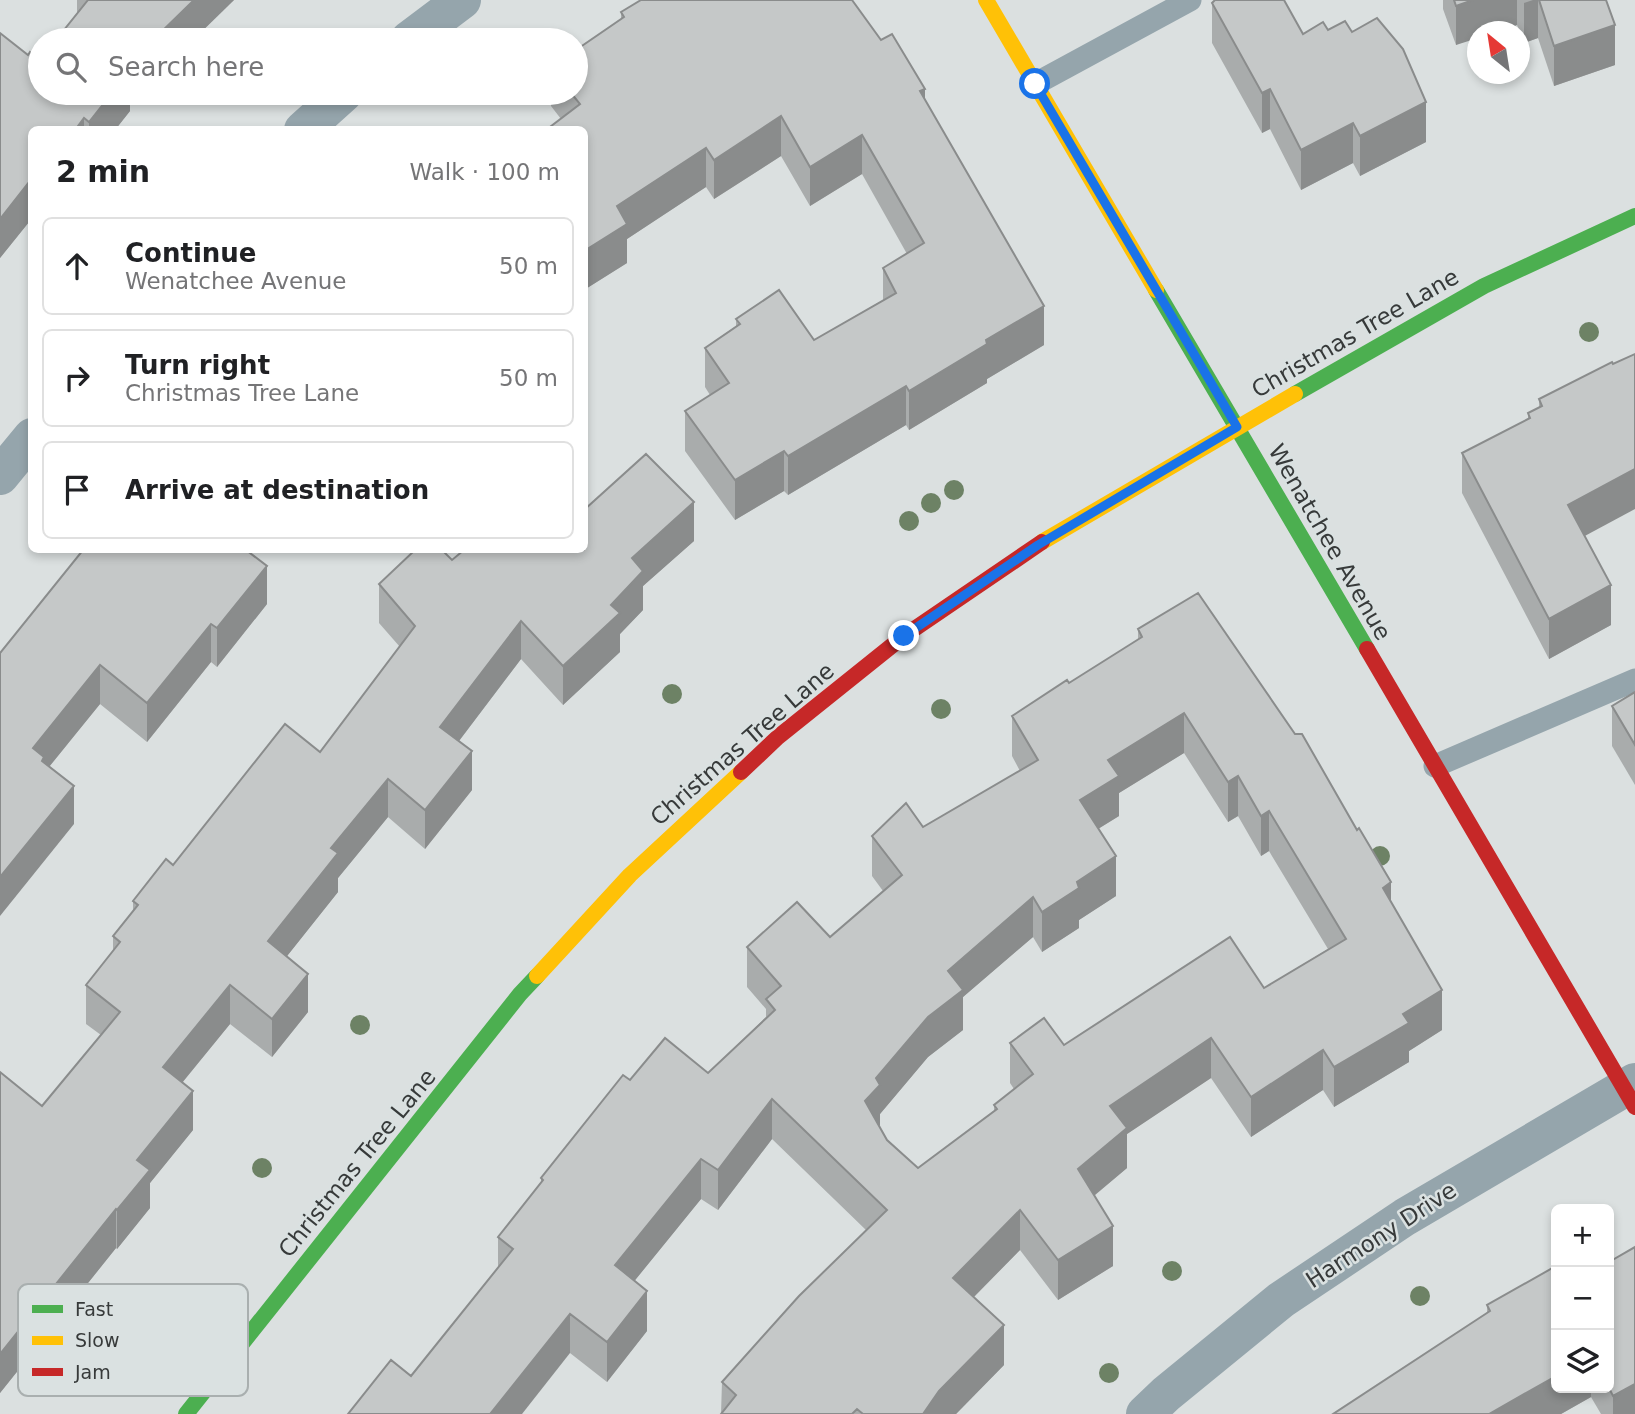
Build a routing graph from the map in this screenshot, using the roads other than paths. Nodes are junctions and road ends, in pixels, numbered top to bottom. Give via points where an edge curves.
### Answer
1 (462, 0) edge
2 (986, 0) edge
3 (1190, 0) edge
4 (425, 28) edge
5 (1035, 84) junction
6 (331, 105) edge
7 (307, 126) edge
8 (1635, 216) edge
9 (1237, 427) junction
10 (28, 442) edge
11 (0, 476) edge
12 (1635, 680) edge
13 (1435, 766) junction
14 (1631, 1093) edge
15 (248, 1336) edge
16 (200, 1396) edge
17 (186, 1414) edge
18 (1145, 1414) edge

1 - 4 street
2 - 5 street, Wenatchee Avenue
3 - 5 lane
5 - 9 street, Wenatchee Avenue
6 - 7 street
8 - 9 street, Christmas Tree Lane via 1484,286
9 - 13 street, Wenatchee Avenue
9 - 15 street, Christmas Tree Lane via 1038,545 904,636 778,737 640,866 520,995
10 - 11 street
12 - 13 lane
13 - 14 street, Wenatchee Avenue
14 - 18 street, Harmony Drive via 1405,1217 1282,1300
16 - 17 street, Christmas Tree Lane

